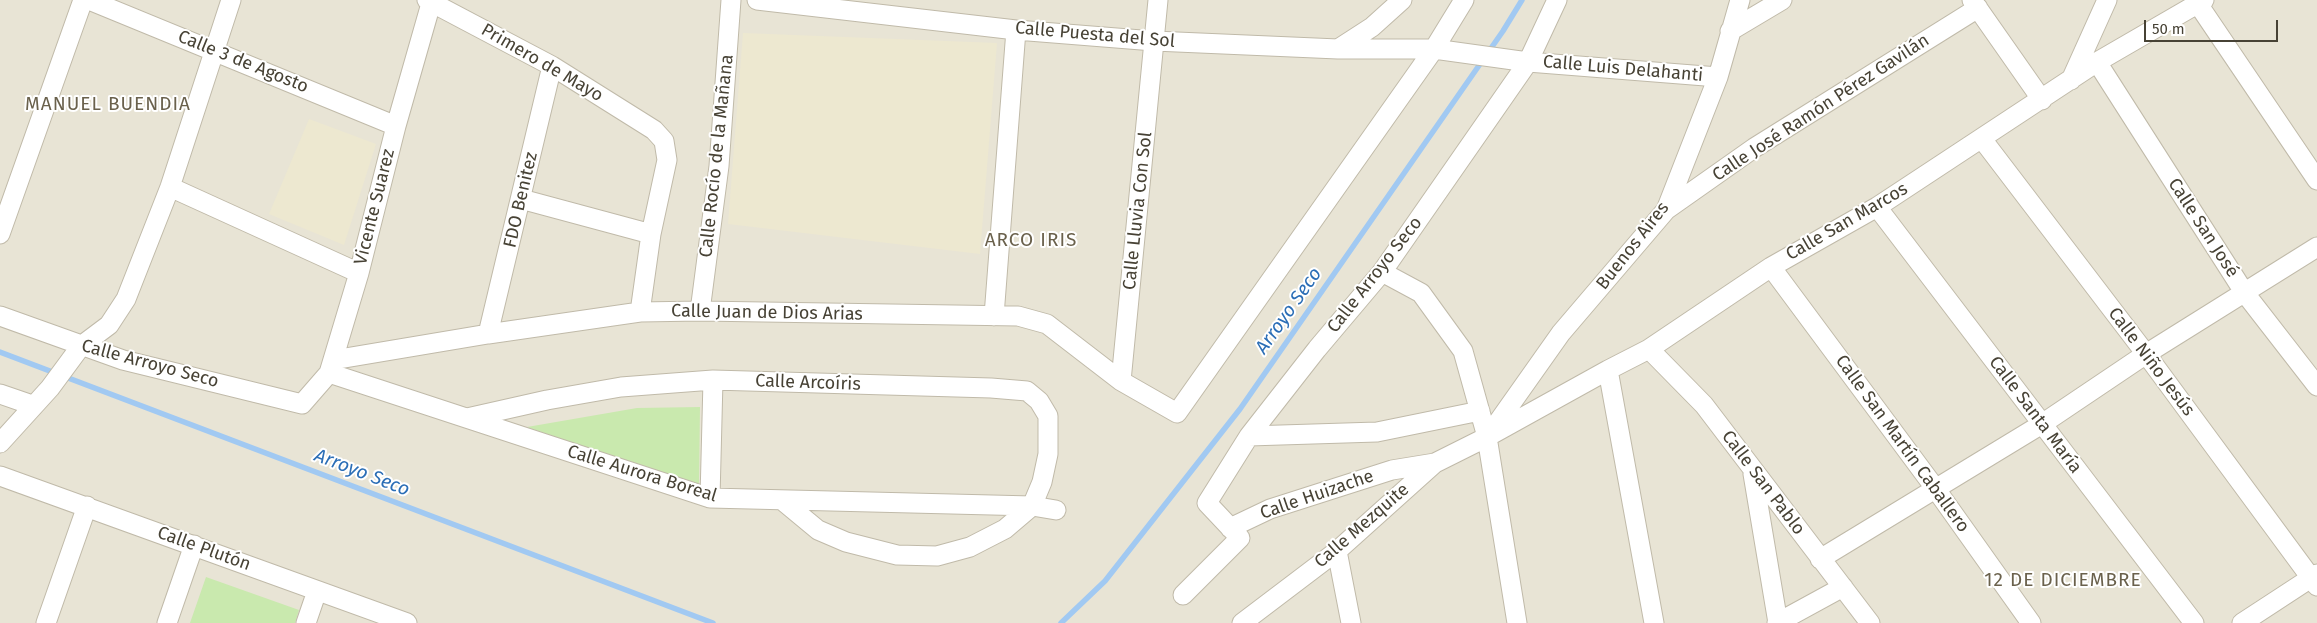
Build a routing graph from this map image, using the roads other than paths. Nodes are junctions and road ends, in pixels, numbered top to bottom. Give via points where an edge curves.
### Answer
1 (83, 0) edge
2 (89, 0) edge
3 (231, 0) edge
4 (731, 0) edge
5 (757, 0) edge
6 (1158, 0) edge
7 (1402, 0) edge
8 (1464, 0) edge
9 (1557, 0) edge
10 (1740, 0) edge
11 (1782, 0) edge
12 (2107, 0) edge
13 (430, 1) edge
14 (2201, 2) edge
15 (1975, 4) edge
16 (1016, 30) junction
17 (1730, 31) junction
18 (1154, 41) junction
19 (1338, 49) junction
20 (214, 50) junction
21 (1442, 50) junction
22 (1507, 60) joint
23 (1528, 62) junction
24 (2097, 62) junction
25 (552, 66) junction
26 (1718, 77) junction
27 (2072, 80) junction
28 (2042, 100) junction
29 (396, 126) junction
30 (1982, 139) junction
31 (2317, 180) edge
32 (170, 187) junction
33 (521, 199) junction
34 (1877, 207) junction
35 (1666, 210) junction
36 (0, 234) edge
37 (652, 234) junction
38 (2317, 247) edge
39 (1770, 267) junction
40 (359, 272) junction
41 (1382, 272) junction
42 (2244, 292) junction
43 (700, 311) junction
44 (640, 312) junction
45 (0, 316) edge
46 (994, 316) junction
47 (488, 334) junction
48 (1649, 349) junction
49 (77, 351) junction
50 (2146, 354) junction
51 (331, 366) junction
52 (1608, 370) junction
53 (713, 380) junction
54 (1121, 381) junction
55 (2317, 386) edge
56 (0, 394) edge
57 (302, 404) joint
58 (32, 405) junction
59 (1480, 411) junction
60 (467, 418) junction
61 (2042, 424) junction
62 (1249, 436) junction
63 (1487, 437) junction
64 (0, 443) edge
65 (1435, 463) junction
66 (1753, 471) junction
67 (0, 476) edge
68 (1935, 488) junction
69 (710, 498) junction
70 (783, 501) junction
71 (87, 506) junction
72 (1032, 506) junction
73 (1056, 510) dead end
74 (1235, 533) junction
75 (194, 545) junction
76 (1337, 551) junction
77 (1820, 558) junction
78 (2315, 580) edge
79 (1843, 587) junction
80 (317, 590) junction
81 (1182, 595) dead end
82 (46, 623) edge
83 (167, 623) edge
84 (306, 623) edge
85 (407, 623) edge
86 (1242, 623) edge
87 (1351, 623) edge
88 (1516, 623) edge
89 (1654, 623) edge
90 (1778, 623) edge
91 (1870, 623) edge
92 (2031, 623) edge
93 (2194, 623) edge
94 (2242, 623) edge

1 - 36 street
2 - 20 street, Calle 3 de Agosto
3 - 20 street
4 - 43 street, Calle Rocío de la Mañana via 718,166
5 - 16 street, Calle Puesta del Sol
6 - 18 street
7 - 19 street via 1372,27
8 - 21 street
9 - 23 street, Calle Arroyo Seco
10 - 17 street, Buenos Aires
11 - 17 street
12 - 27 street
13 - 25 street, Primero de Mayo
13 - 29 street, Vicente Suarez
14 - 24 street, Calle San Marcos
14 - 31 street
15 - 28 street
15 - 35 street, Calle José Ramón Pérez Gavilán via 1754,148
16 - 18 street, Calle Puesta del Sol
16 - 46 street
17 - 26 street, Buenos Aires
18 - 19 street, Calle Puesta del Sol
18 - 54 street, Calle Lluvia Con Sol
19 - 21 street, Calle Puesta del Sol
20 - 29 street, Calle 3 de Agosto
20 - 32 street
21 - 22 street, Calle Puesta del Sol
21 - 54 street, Calle Juan de Dios Arias via 1177,413
22 - 23 street, Calle Luis Delahanti
23 - 26 street, Calle Luis Delahanti
23 - 41 street, Calle Arroyo Seco
24 - 27 street, Calle San Marcos
24 - 42 street, Calle San José
25 - 33 street, FDO Benitez
25 - 37 street, Primero de Mayo via 654,130 664,141 666,160
26 - 35 street, Buenos Aires
27 - 28 street, Calle San Marcos
28 - 30 street, Calle San Marcos
29 - 40 street, Vicente Suarez
30 - 34 street, Calle San Marcos
30 - 50 street, Calle Niño Jesús
32 - 40 street
32 - 49 street via 126,299 110,325
33 - 37 street
33 - 47 street, FDO Benitez
34 - 39 street, Calle San Marcos
34 - 61 street, Calle Santa María
35 - 63 street, Buenos Aires via 1561,333
37 - 44 street
38 - 42 street
39 - 48 street, Calle San Marcos
39 - 68 street, Calle San Martín Caballero
40 - 51 street, Vicente Suarez
41 - 59 street via 1421,293 1463,351
41 - 62 street, Calle Arroyo Seco
42 - 50 street
42 - 55 street, Calle San José
43 - 44 street, Calle Juan de Dios Arias
43 - 46 street, Calle Juan de Dios Arias
44 - 47 street, Calle Juan de Dios Arias
45 - 49 street, Calle Arroyo Seco
46 - 54 street, Calle Juan de Dios Arias via 1018,316 1048,324
47 - 51 street, Calle Juan de Dios Arias
48 - 52 street, Calle San Marcos
48 - 66 street, Calle San Pablo via 1704,405
49 - 57 street, Calle Arroyo Seco
49 - 58 street via 50,388
50 - 61 street
50 - 78 street, Calle Niño Jesús
51 - 57 street, Vicente Suarez
51 - 60 street, Calle Aurora Boreal
52 - 63 street, Calle San Marcos
52 - 89 street
53 - 60 street, Calle Arcoíris via 621,387
53 - 69 street
53 - 72 street, Calle Arcoíris via 1027,391 1039,401 1048,416 1048,454
56 - 58 street
58 - 64 street
59 - 62 street via 1377,432
59 - 63 street
60 - 69 street, Calle Aurora Boreal
61 - 68 street
61 - 93 street, Calle Santa María
62 - 74 street, Calle Arroyo Seco via 1208,503
63 - 65 street, Calle Mezquite
63 - 88 street
65 - 74 street, Calle Huizache via 1392,470 1270,509
65 - 76 street, Calle Mezquite
66 - 77 street, Calle San Pablo
66 - 90 street
67 - 71 street, Calle Plutón
68 - 77 street
68 - 92 street, Calle San Martín Caballero
69 - 70 street, Calle Aurora Boreal
70 - 72 street, Calle Aurora Boreal
70 - 72 street via 818,530 846,542 897,555 929,556 970,547 1005,529
71 - 75 street, Calle Plutón
71 - 82 street
72 - 73 street, Calle Aurora Boreal
74 - 81 street, Calle Huizache
75 - 80 street, Calle Plutón
75 - 83 street
76 - 86 street, Calle Mezquite
76 - 87 street
77 - 79 street, Calle San Pablo
78 - 94 street
79 - 90 street
79 - 91 street, Calle San Pablo
80 - 84 street
80 - 85 street, Calle Plutón

